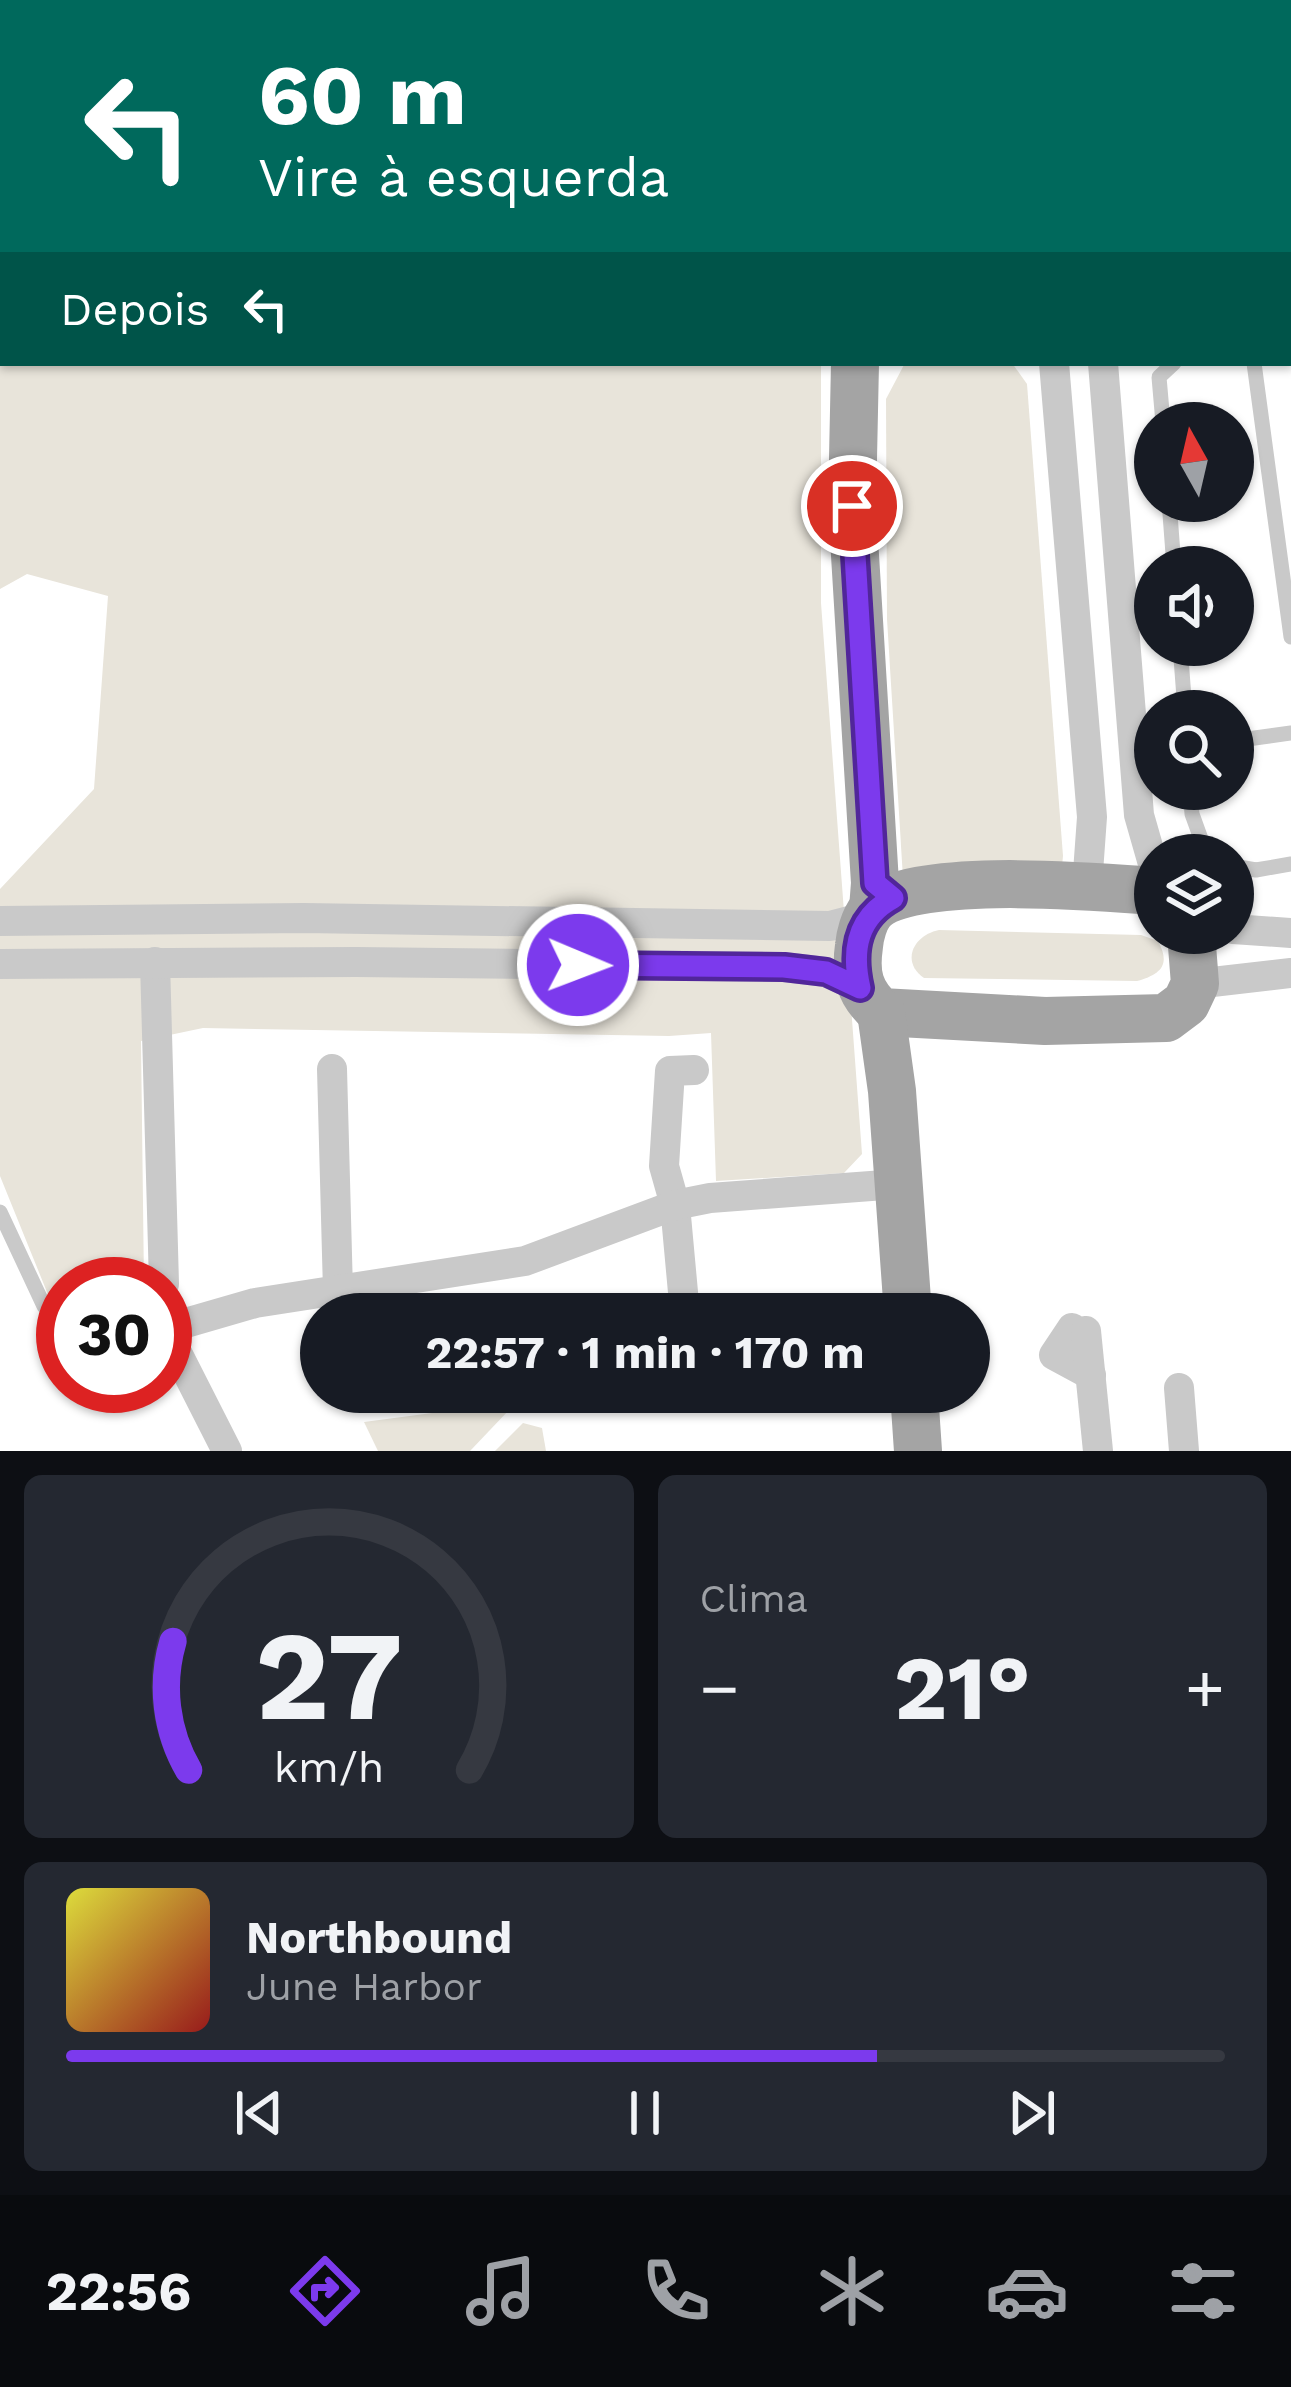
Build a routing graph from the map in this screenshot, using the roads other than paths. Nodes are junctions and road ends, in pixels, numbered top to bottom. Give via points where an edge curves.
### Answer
1 (855, 366) edge
2 (1054, 366) edge
3 (1102, 366) edge
4 (1171, 366) edge
5 (1254, 366) edge
6 (1161, 402) edge
7 (1291, 637) edge
8 (1291, 734) edge
9 (1254, 738) edge
10 (1145, 834) edge
11 (1291, 864) edge
12 (1254, 869) edge
13 (1087, 886) junction
14 (1134, 889) edge
15 (877, 901) junction
16 (0, 921) edge
17 (1254, 930) edge
18 (1291, 933) edge
19 (1193, 954) edge
20 (155, 962) junction
21 (0, 964) edge
22 (1291, 973) edge
23 (1195, 984) junction
24 (870, 1000) junction
25 (971, 1018) junction
26 (332, 1069) dead end
27 (694, 1070) dead end
28 (892, 1091) junction
29 (898, 1184) junction
30 (675, 1205) junction
31 (0, 1212) edge
32 (163, 1257) edge
33 (36, 1289) edge
34 (338, 1291) junction
35 (683, 1293) edge
36 (906, 1293) edge
37 (192, 1321) edge
38 (1078, 1330) dead end
39 (192, 1382) edge
40 (1180, 1388) dead end
41 (915, 1413) edge
42 (227, 1451) edge
43 (918, 1451) edge
44 (1098, 1451) edge
45 (1184, 1451) edge

1 - 15 main road via 852,506
2 - 13 street via 1092,817
3 - 10 street
4 - 6 lane via 1159,377
5 - 7 lane
8 - 9 lane
11 - 12 lane
13 - 14 main road
13 - 15 main road via 928,889
15 - 16 street via 830,926
15 - 24 main road via 857,954
17 - 18 street
19 - 23 main road
20 - 21 street
20 - 24 street via 784,967 826,972
20 - 32 street
22 - 23 street
23 - 25 main road via 1186,1004 1166,1018
24 - 25 main road
24 - 28 main road
25 - 28 main road via 918,1044
26 - 34 street
27 - 30 street via 670,1071 664,1166
28 - 29 main road
29 - 30 street
29 - 36 main road
30 - 34 street via 526,1261
30 - 35 street
31 - 33 lane
34 - 37 street
38 - 44 street
39 - 42 street
40 - 45 street
41 - 43 main road

